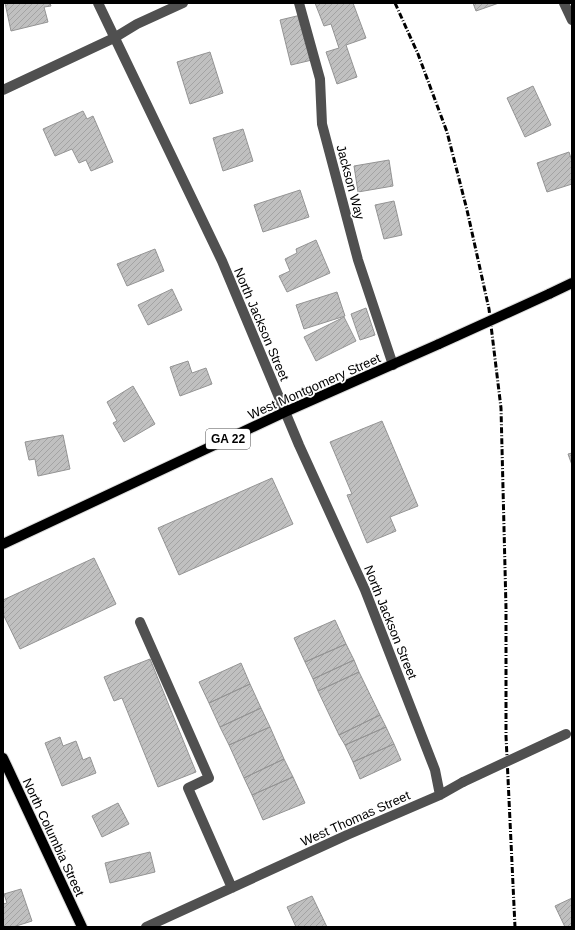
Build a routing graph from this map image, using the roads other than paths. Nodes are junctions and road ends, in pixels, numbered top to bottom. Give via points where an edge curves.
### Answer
1 (98, 3) edge
2 (183, 3) edge
3 (299, 3) edge
4 (564, 3) edge
5 (572, 20) edge
6 (114, 38) junction
7 (3, 90) edge
8 (572, 283) edge
9 (393, 365) junction
10 (285, 412) junction
11 (3, 544) edge
12 (140, 622) dead end
13 (569, 733) edge
14 (3, 758) edge
15 (440, 796) junction
16 (232, 888) junction
17 (82, 927) edge
18 (146, 927) edge

1 - 6 street, North Jackson Street
2 - 6 street via 137,24
3 - 9 street, Jackson Way via 320,80 322,124 358,260
4 - 5 street
6 - 7 street
6 - 10 street, North Jackson Street via 222,261
8 - 9 main road, West Montgomery Street / GA 22, bridge
9 - 10 main road, West Montgomery Street / GA 22
10 - 11 main road, West Montgomery Street / GA 22
10 - 15 street, North Jackson Street via 365,590 435,770
12 - 16 street via 209,778 188,788
13 - 15 street, West Thomas Street, bridge via 463,782
14 - 17 main road, North Columbia Street
15 - 16 street, West Thomas Street
16 - 18 street, West Thomas Street

